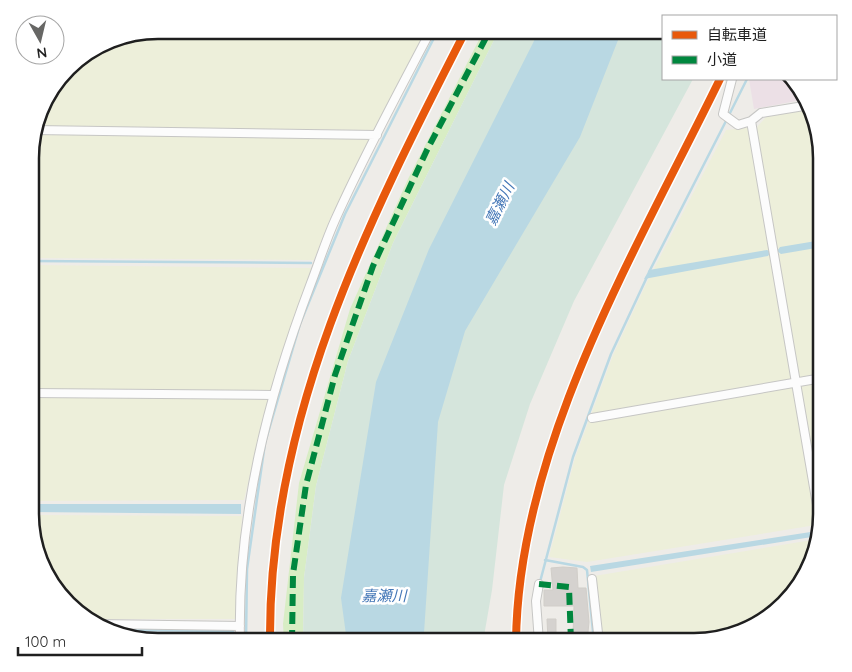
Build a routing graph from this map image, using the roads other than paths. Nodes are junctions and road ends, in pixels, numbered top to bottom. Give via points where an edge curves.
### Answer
1 (426, 39) edge
2 (462, 39) edge
3 (720, 80) edge
4 (732, 80) edge
5 (801, 106) edge
6 (751, 121) junction
7 (42, 130) edge
8 (377, 135) junction
9 (813, 379) edge
10 (795, 382) junction
11 (39, 392) edge
12 (273, 395) junction
13 (592, 418) dead end
14 (813, 483) edge
15 (592, 579) dead end
16 (539, 584) dead end
17 (113, 624) edge
18 (240, 626) junction
19 (240, 633) edge
20 (270, 633) edge
21 (517, 633) edge
22 (538, 633) edge
23 (598, 633) edge

1 - 8 street
2 - 20 street via 369,225 340,294 314,370 286,478 275,542
3 - 21 street via 596,328 562,417 537,496 527,542
4 - 6 street via 724,114 738,124
5 - 6 street via 761,113
6 - 10 street
7 - 8 street
8 - 12 street via 334,220 292,331
9 - 10 street
10 - 13 street
10 - 14 street
11 - 12 street
12 - 18 street via 259,445 250,497 240,588
15 - 23 street
16 - 22 street via 536,601
17 - 18 street
18 - 19 street

